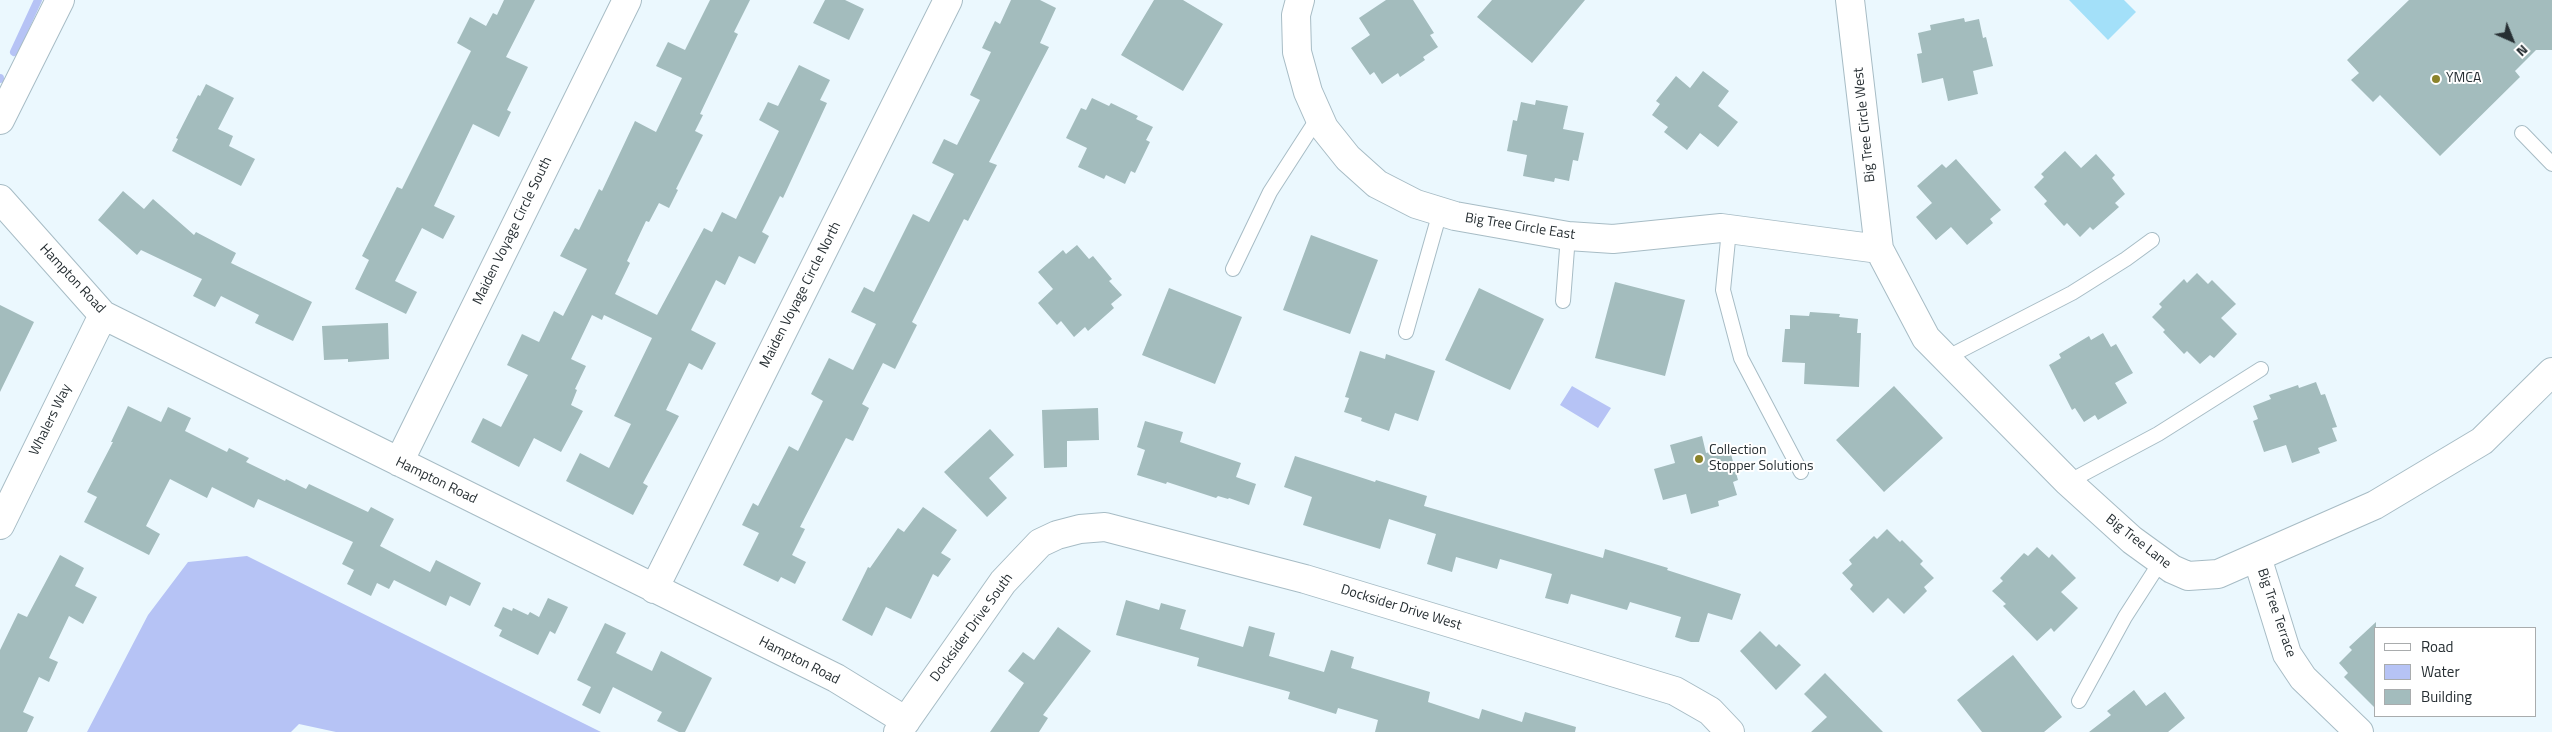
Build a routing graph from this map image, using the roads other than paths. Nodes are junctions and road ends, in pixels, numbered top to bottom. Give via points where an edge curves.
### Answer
1 (60, 0) edge
2 (627, 0) edge
3 (948, 0) edge
4 (1300, 0) edge
5 (1850, 0) edge
6 (1319, 116) junction
7 (0, 120) edge
8 (2522, 133) dead end
9 (2552, 164) edge
10 (0, 199) edge
11 (1440, 212) junction
12 (1728, 230) junction
13 (1568, 236) junction
14 (2152, 240) dead end
15 (1878, 249) junction
16 (1233, 269) dead end
17 (1562, 301) dead end
18 (103, 315) junction
19 (1406, 332) dead end
20 (1946, 358) junction
21 (2261, 369) dead end
22 (2552, 372) edge
23 (399, 462) junction
24 (1801, 472) dead end
25 (2068, 482) junction
26 (0, 525) edge
27 (1057, 535) joint
28 (2258, 557) junction
29 (2160, 561) junction
30 (654, 589) junction
31 (2079, 701) dead end
32 (902, 727) edge
33 (1730, 732) edge
34 (2359, 732) edge

1 - 7 street
2 - 23 street, Maiden Voyage Circle South
3 - 30 street, Maiden Voyage Circle North
4 - 6 street, Big Tree Circle East via 1296,15 1297,52 1308,92
5 - 15 street, Big Tree Circle West
6 - 11 street, Big Tree Circle East via 1324,128 1348,158 1377,184
6 - 16 lane via 1270,192
8 - 9 lane
10 - 18 street, Hampton Road
11 - 13 street, Big Tree Circle East
11 - 19 lane
12 - 13 street, Big Tree Circle East via 1613,239
12 - 15 street, Big Tree Circle East
12 - 24 lane via 1723,290 1741,358
13 - 17 lane
14 - 20 lane via 2072,293
15 - 20 street, Big Tree Lane via 1926,338
18 - 23 street, Hampton Road
18 - 26 street, Whalers Way
20 - 25 street, Big Tree Lane
21 - 25 lane via 2158,434
22 - 28 street, Big Tree Lane via 2482,441 2375,505
23 - 30 street, Hampton Road
25 - 29 street, Big Tree Lane
27 - 32 street, Docksider Drive South via 1040,543 1003,582
27 - 33 street, Docksider Drive West via 1104,527 1305,579 1675,691 1710,711
28 - 29 street, Big Tree Lane via 2218,574 2204,576 2188,576
28 - 34 street, Big Tree Terrace via 2287,654 2302,678
29 - 31 lane
30 - 32 street, Hampton Road via 836,678

